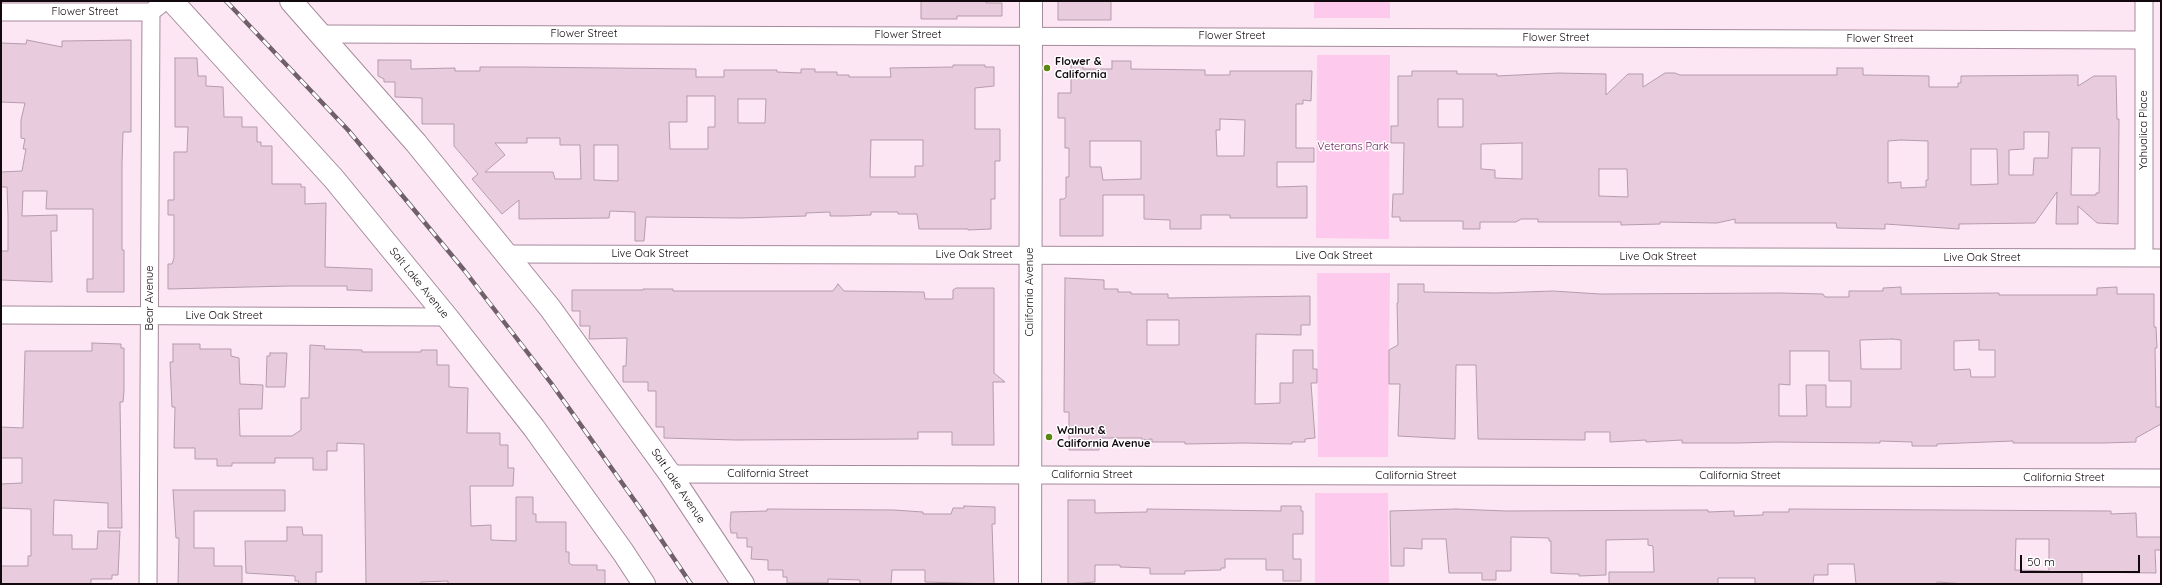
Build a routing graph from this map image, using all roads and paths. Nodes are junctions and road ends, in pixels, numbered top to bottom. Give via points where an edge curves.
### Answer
1 (165, 1) edge
2 (172, 1) edge
3 (290, 1) edge
4 (1031, 1) edge
5 (2144, 1) edge
6 (1, 12) edge
7 (151, 12) junction
8 (321, 34) junction
9 (1031, 36) junction
10 (2144, 40) junction
11 (507, 254) junction
12 (1030, 255) junction
13 (2144, 258) junction
14 (2161, 258) edge
15 (1, 315) edge
16 (150, 315) junction
17 (447, 317) junction
18 (670, 474) junction
19 (1030, 474) junction
20 (2161, 478) edge
21 (148, 584) edge
22 (644, 584) edge
23 (743, 584) edge
24 (1030, 584) edge

1 - 7 street
2 - 17 street, Salt Lake Avenue via 334,180
3 - 8 street, Salt Lake Avenue
4 - 9 street, California Avenue
5 - 10 street, Yahualica Place
6 - 7 street, Flower Street
7 - 16 street, Bear Avenue
8 - 9 street, Flower Street
8 - 11 street, Salt Lake Avenue via 416,143
9 - 10 street, Flower Street
9 - 12 street, California Avenue
10 - 13 street, Yahualica Place
11 - 12 street, Live Oak Street
11 - 18 street, Salt Lake Avenue via 550,308
12 - 13 street, Live Oak Street
12 - 19 street, California Avenue
13 - 14 street, Live Oak Street
15 - 16 street, Live Oak Street
16 - 17 street, Live Oak Street
16 - 21 street, Bear Avenue
17 - 22 street, Salt Lake Avenue via 538,435
18 - 19 street, California Street
18 - 23 street, Salt Lake Avenue
19 - 20 street, California Street
19 - 24 street, California Avenue

